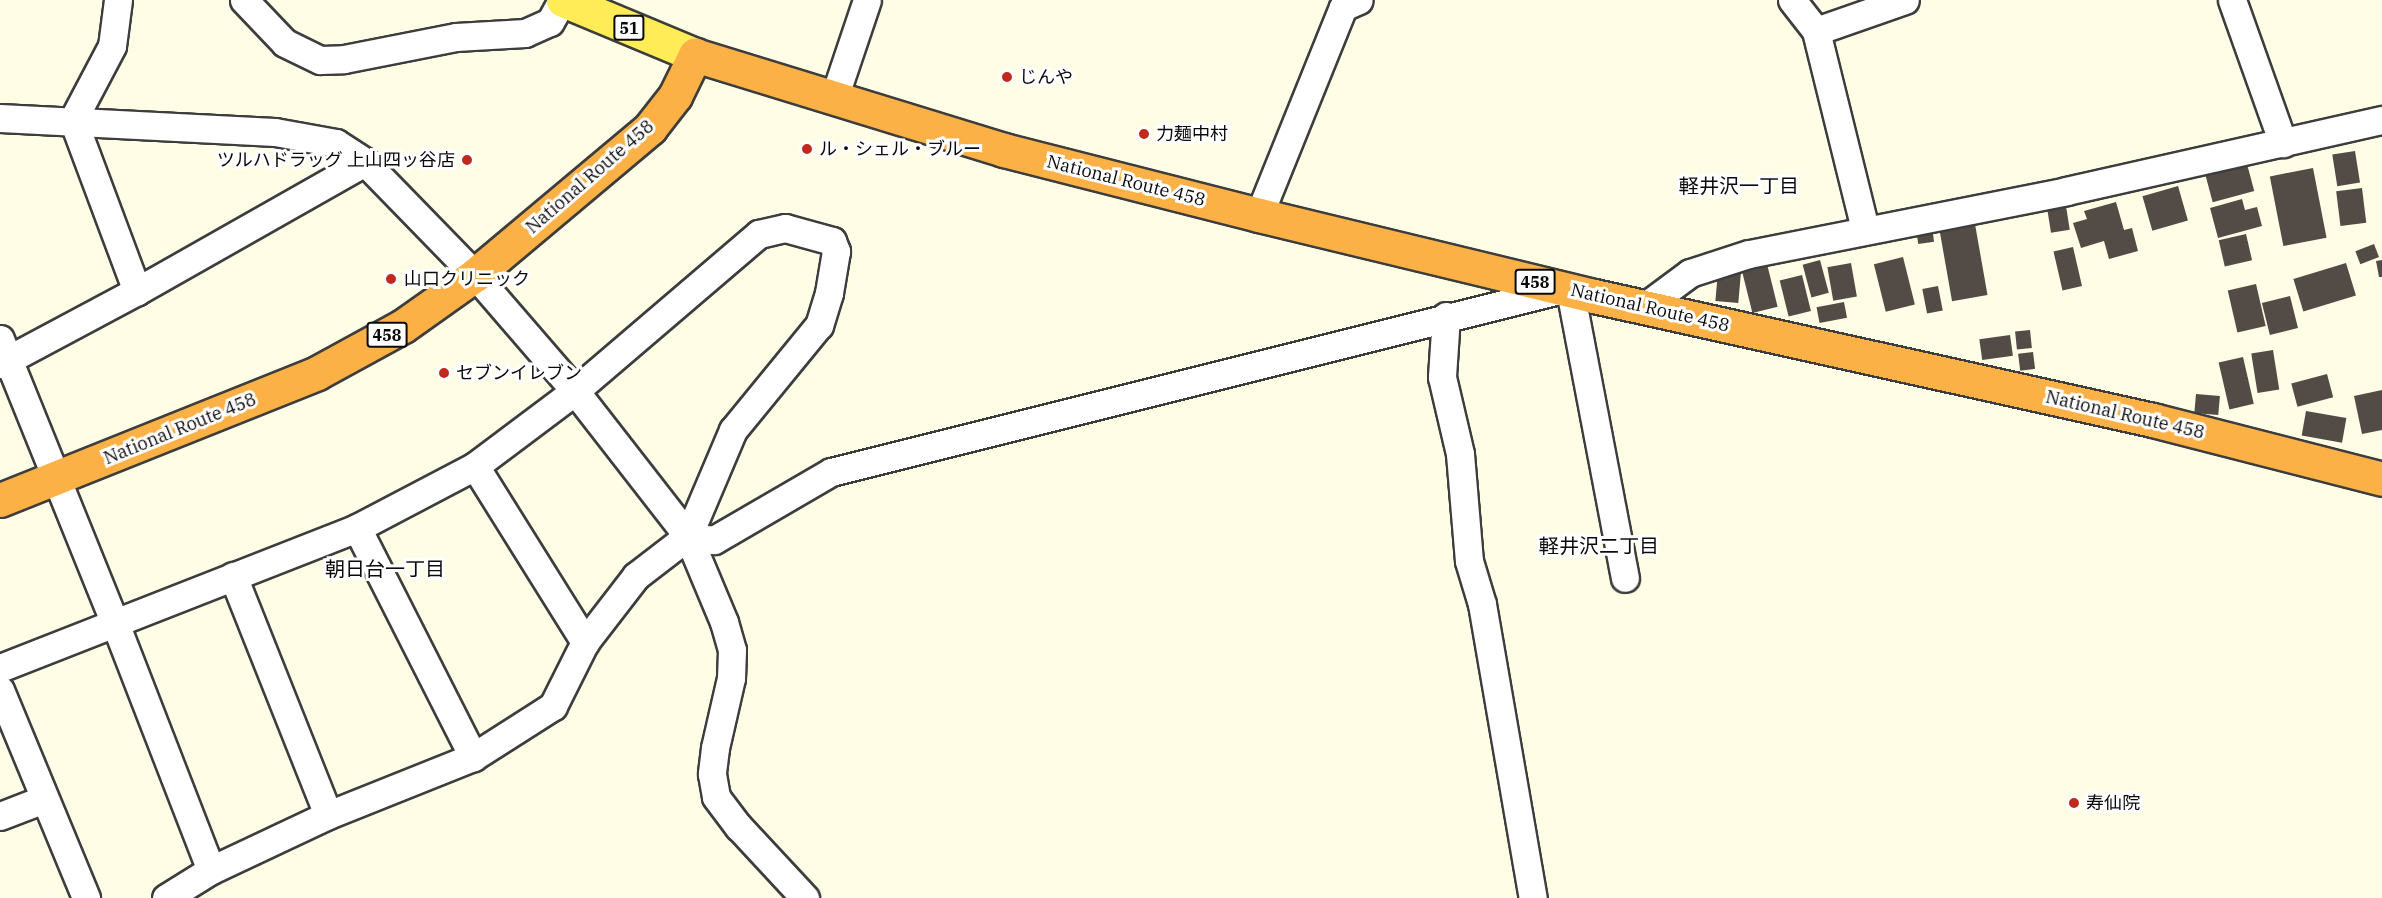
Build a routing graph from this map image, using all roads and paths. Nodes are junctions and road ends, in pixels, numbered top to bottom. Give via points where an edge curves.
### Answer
1 (118, 0) edge
2 (244, 0) edge
3 (562, 0) edge
4 (867, 0) edge
5 (1359, 0) edge
6 (1792, 0) edge
7 (1905, 0) edge
8 (2232, 0) edge
9 (1816, 32) junction
10 (695, 55) junction
11 (834, 98) junction
12 (0, 118) edge
13 (73, 120) junction
14 (2382, 120) edge
15 (2283, 143) junction
16 (365, 162) junction
17 (1259, 215) junction
18 (1865, 229) junction
19 (475, 274) junction
20 (1566, 290) junction
21 (137, 291) junction
22 (1644, 307) junction
23 (1446, 316) junction
24 (3, 355) edge
25 (574, 392) junction
26 (476, 466) junction
27 (56, 479) junction
28 (2382, 479) edge
29 (0, 500) edge
30 (357, 528) junction
31 (688, 536) junction
32 (233, 576) junction
33 (1625, 578) dead end
34 (115, 623) junction
35 (585, 642) junction
36 (0, 668) edge
37 (0, 690) edge
38 (473, 758) junction
39 (44, 799) junction
40 (328, 815) junction
41 (0, 816) edge
42 (211, 870) junction
43 (86, 898) edge
44 (166, 898) edge
45 (805, 898) edge
46 (1533, 898) edge

1 - 13 street via 112,46
2 - 3 street via 285,43 320,60 344,59 456,37 525,33 550,22
3 - 10 main road, 51
4 - 11 street
5 - 17 street via 1343,7
6 - 9 street
7 - 9 street
8 - 15 street
9 - 18 street
10 - 11 highway, National Route 458 / 458
10 - 19 highway, National Route 458 / 458 via 675,96 650,128
11 - 17 highway, National Route 458 / 458 via 1005,150
12 - 13 street
13 - 16 street via 275,132 336,144
13 - 21 street
14 - 15 street
15 - 18 street via 2066,191
16 - 19 street
16 - 21 street
17 - 20 highway, National Route 458 / 458
18 - 22 street via 1749,254 1690,273
19 - 25 street
19 - 27 highway, National Route 458 / 458 via 403,326 317,373
20 - 22 highway, National Route 458 / 458
20 - 23 street
20 - 33 street
21 - 24 street
22 - 28 highway, National Route 458 / 458 via 2153,420
23 - 31 street via 831,472 714,540
23 - 46 street via 1442,377 1460,454 1469,561 1482,604
24 - 27 street
25 - 26 street
25 - 31 street
25 - 31 street via 759,234 785,228 832,241 836,251 819,325 733,430
26 - 30 street
26 - 35 street
27 - 29 highway, National Route 458 / 458
27 - 34 street
30 - 32 street
30 - 38 street
31 - 35 street via 636,576
31 - 45 street via 732,650 731,678 712,774 716,797
32 - 34 street
32 - 40 street
34 - 36 street
34 - 42 street
35 - 38 street via 552,706
37 - 39 street
38 - 40 street
39 - 41 street
39 - 43 street
40 - 42 street
42 - 44 street

